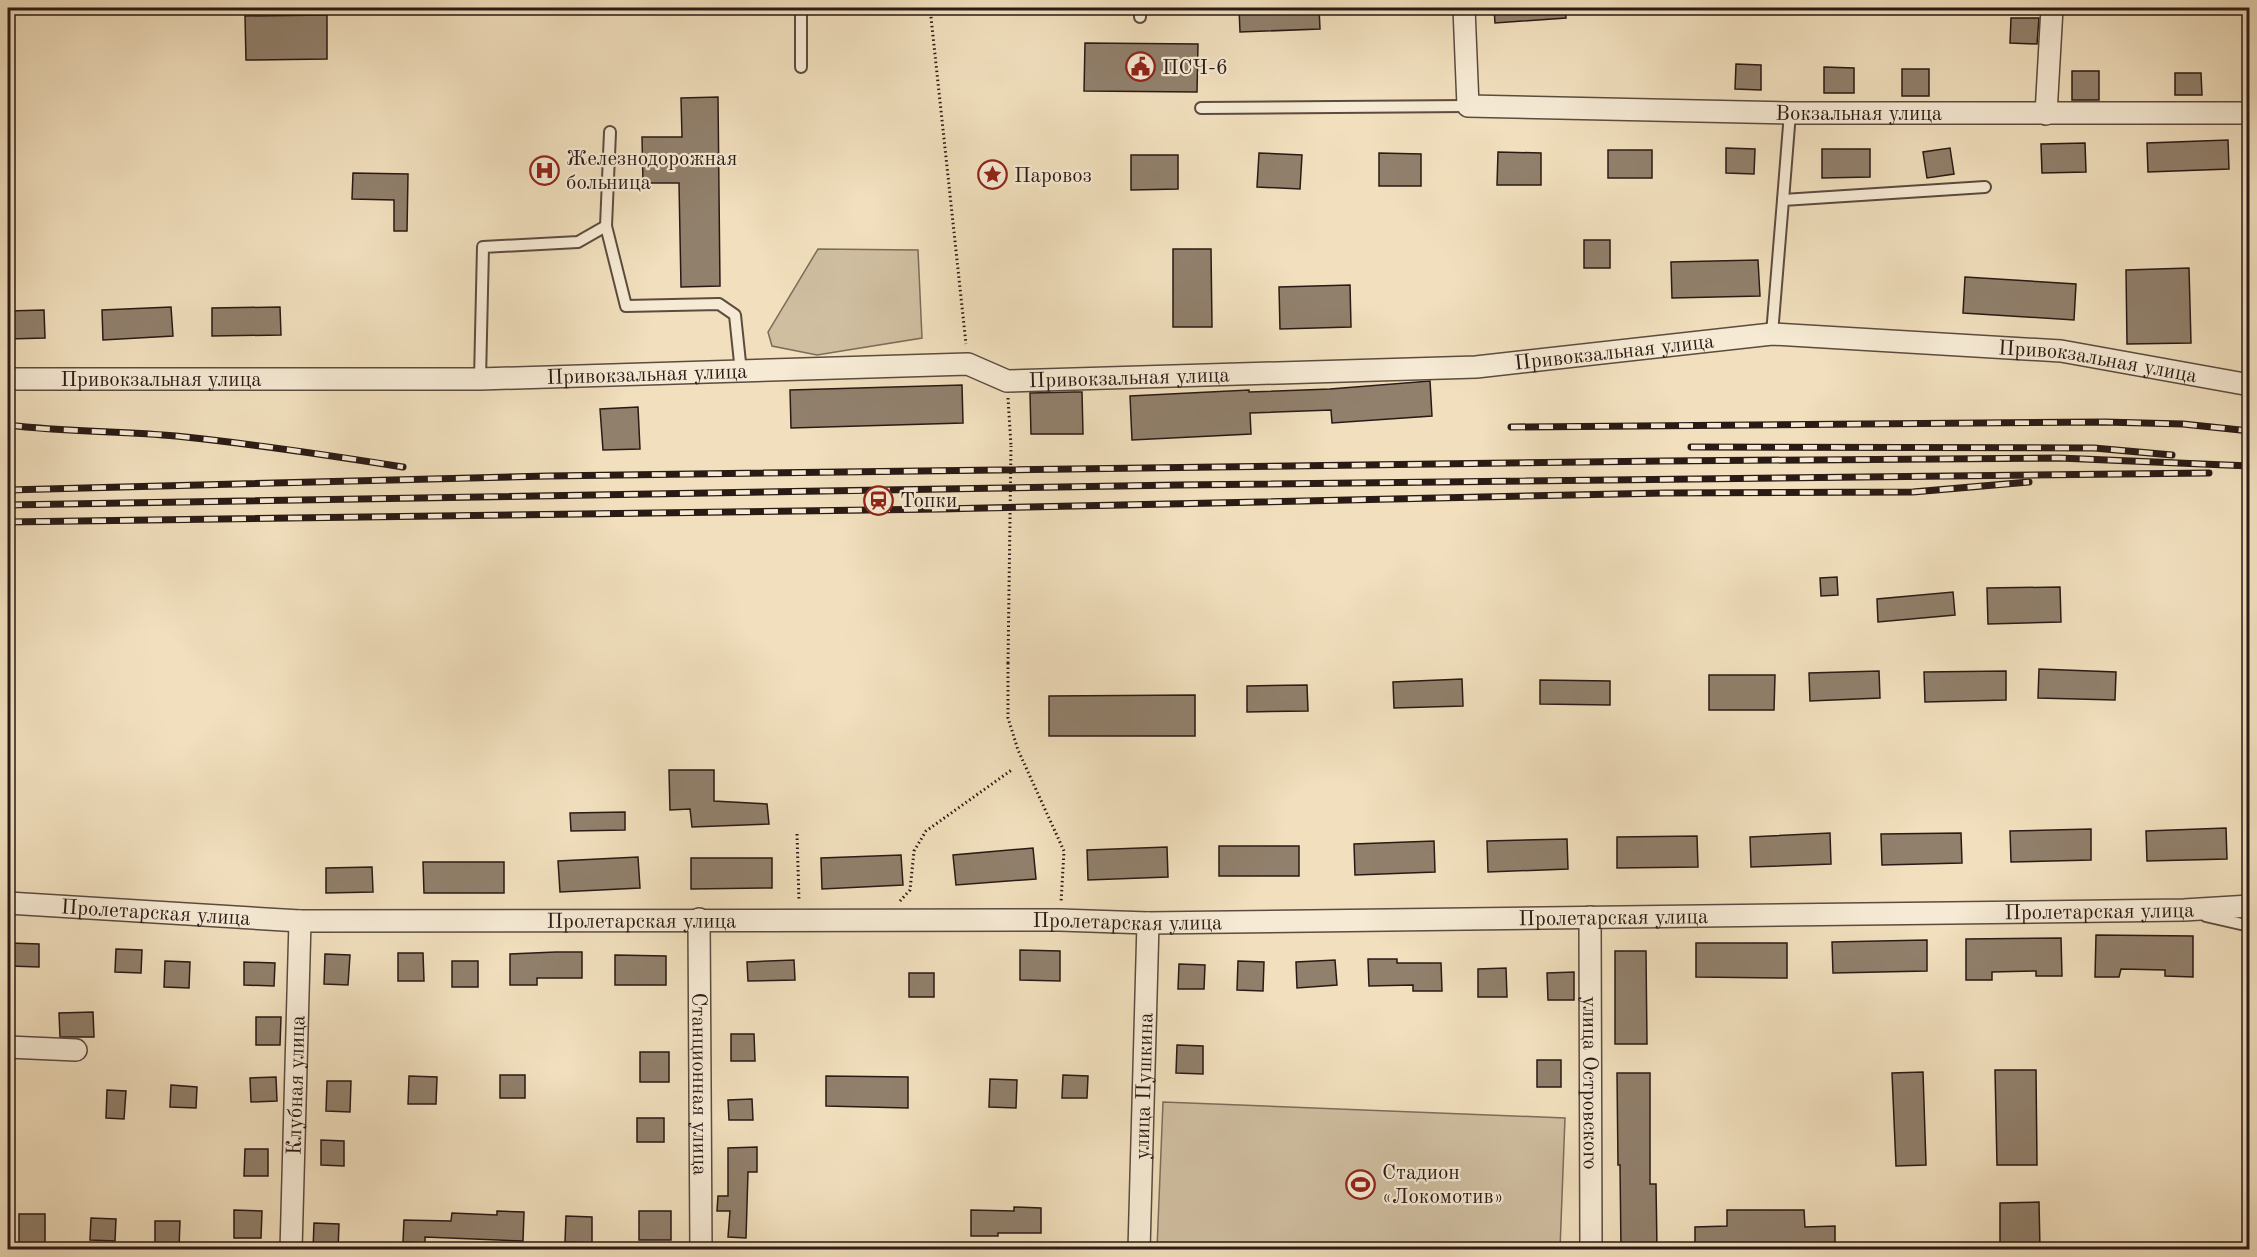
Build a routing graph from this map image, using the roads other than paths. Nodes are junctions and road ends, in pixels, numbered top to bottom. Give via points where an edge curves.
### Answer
1 (801, 8) edge
2 (1464, 8) edge
3 (2052, 8) edge
4 (801, 67) dead end
5 (1468, 106) junction
6 (1201, 108) dead end
7 (1790, 113) junction
8 (2250, 113) edge
9 (2046, 114) junction
10 (610, 132) dead end
11 (1985, 187) dead end
12 (1782, 200) junction
13 (606, 226) junction
14 (1772, 334) junction
15 (741, 373) junction
16 (8, 379) edge
17 (480, 379) junction
18 (2250, 385) edge
19 (8, 903) edge
20 (2250, 906) edge
21 (2184, 910) junction
22 (1590, 917) junction
23 (699, 919) junction
24 (300, 921) junction
25 (1148, 922) junction
26 (2250, 926) edge
27 (8, 1047) edge
28 (76, 1050) dead end
29 (291, 1250) edge
30 (701, 1250) edge
31 (1139, 1250) edge
32 (1591, 1250) edge

1 - 4 lane
2 - 5 street
3 - 9 street
5 - 6 lane
5 - 7 street, Вокзальная улица
7 - 9 street, Вокзальная улица
7 - 12 lane
8 - 9 street, Вокзальная улица
10 - 13 lane
11 - 12 lane
12 - 14 lane
13 - 15 lane via 626,306 719,304 735,315
13 - 17 lane via 578,242 483,247
14 - 15 street, Привокзальная улица via 1476,367 1007,381 968,364
14 - 18 street, Привокзальная улица via 2061,351
15 - 17 street, Привокзальная улица
16 - 17 street, Привокзальная улица
19 - 24 street, Пролетарская улица
20 - 21 street, Пролетарская улица
21 - 22 street, Пролетарская улица
21 - 26 lane
22 - 25 street, Пролетарская улица
22 - 32 street, улица Островского
23 - 24 street, Пролетарская улица
23 - 25 street, Пролетарская улица
23 - 30 street, Станционная улица
24 - 29 street, Клубная улица
25 - 31 street, улица Пушкина
27 - 28 street

